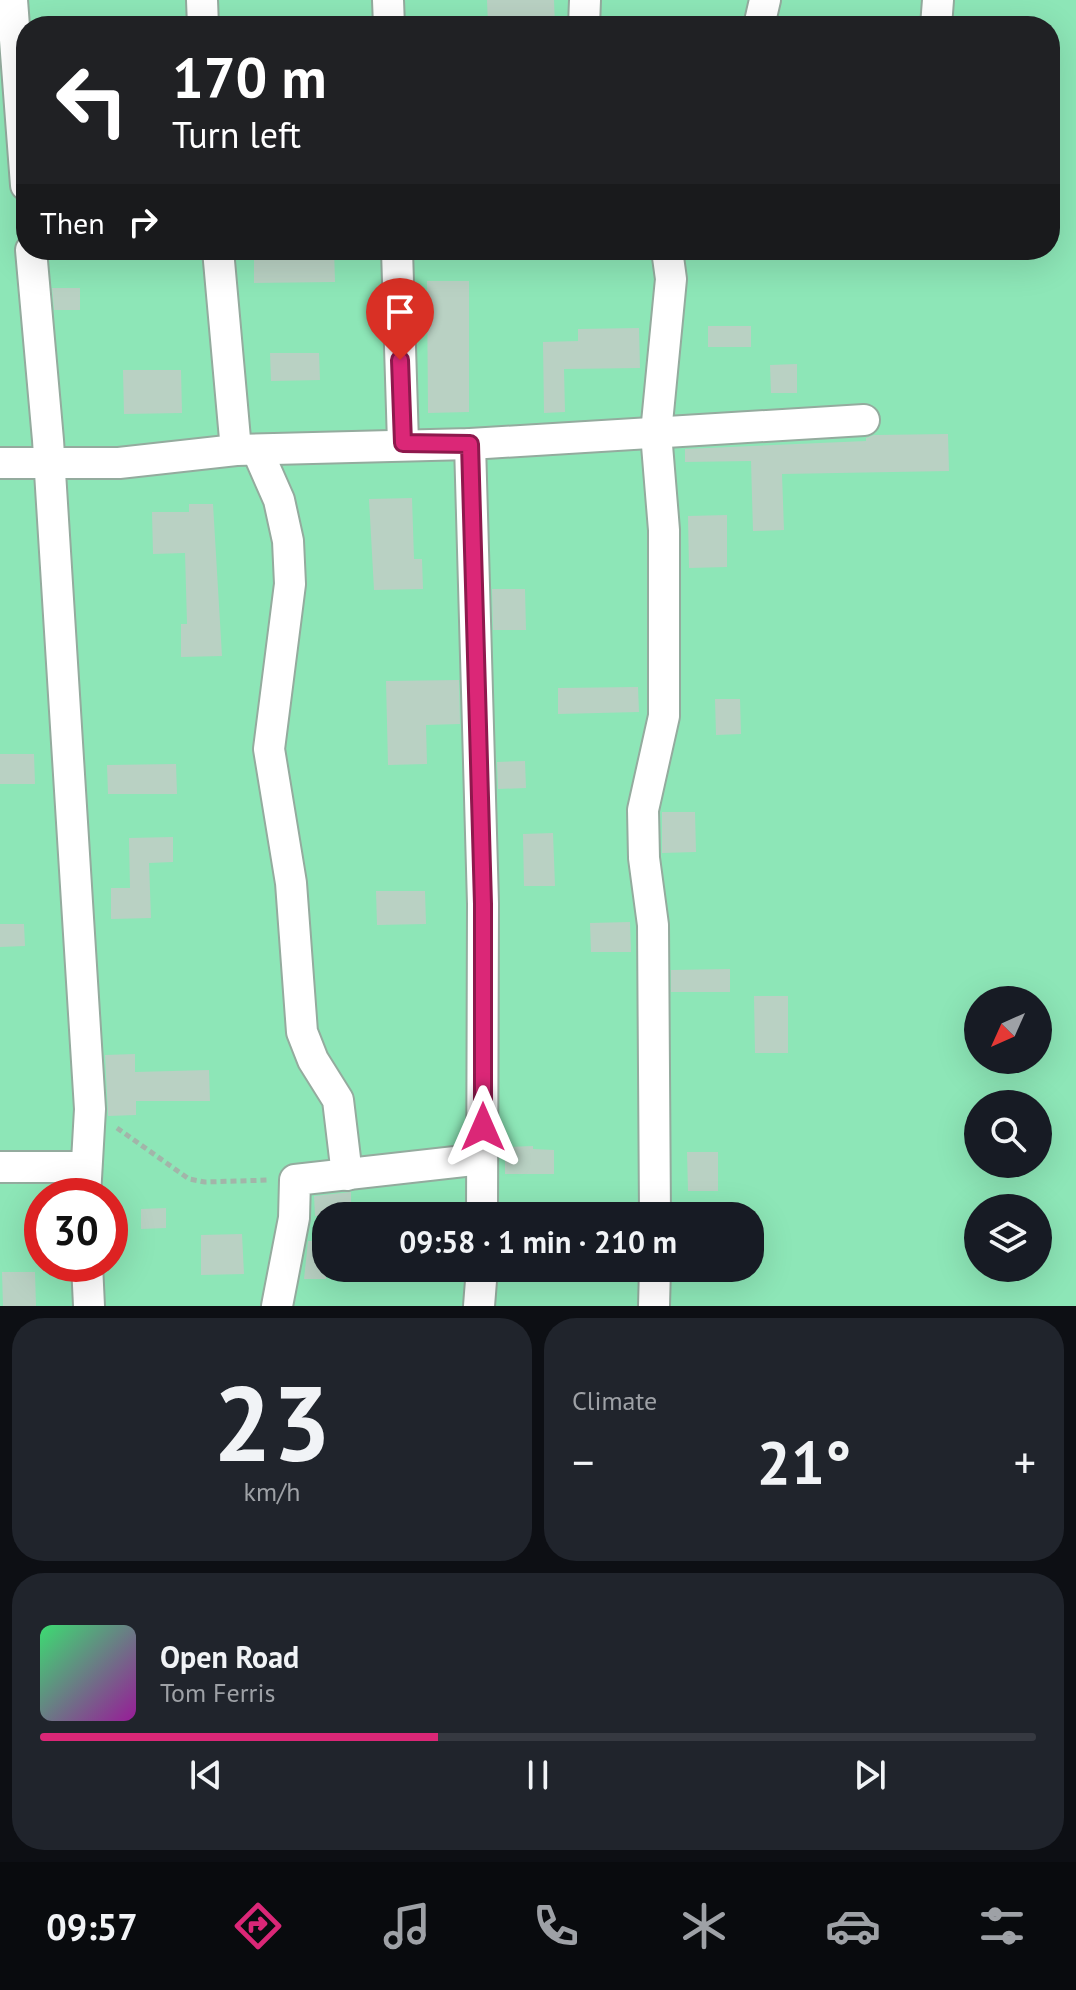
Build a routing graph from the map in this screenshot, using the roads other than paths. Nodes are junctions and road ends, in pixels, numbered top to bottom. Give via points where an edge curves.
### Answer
1 (12, 0) edge
2 (15, 109) edge
3 (32, 260) edge
4 (219, 260) edge
5 (397, 260) edge
6 (668, 260) edge
7 (864, 420) dead end
8 (656, 433) junction
9 (403, 443) junction
10 (470, 444) junction
11 (246, 450) junction
12 (0, 463) edge
13 (49, 464) junction
14 (482, 1159) junction
15 (0, 1167) edge
16 (347, 1175) junction
17 (67, 1178) edge
18 (85, 1178) edge
19 (482, 1202) edge
20 (655, 1202) edge
21 (88, 1282) edge
22 (481, 1282) edge
23 (655, 1282) edge
24 (89, 1306) edge
25 (277, 1306) edge
26 (479, 1306) edge
27 (654, 1306) edge

1 - 2 street
3 - 13 street
4 - 11 street
5 - 9 street
6 - 8 street
7 - 8 street
8 - 10 street
8 - 20 street via 664,530 664,716 643,810 653,925
9 - 10 street
9 - 11 street
10 - 14 street via 483,904
11 - 13 street
11 - 16 street via 279,500 288,541 290,584 269,749 291,883 302,1032 338,1100
12 - 13 street
13 - 18 street via 90,1109
14 - 16 street
14 - 19 street
15 - 17 street
16 - 25 street via 295,1180 294,1218
21 - 24 street
22 - 26 street
23 - 27 street

